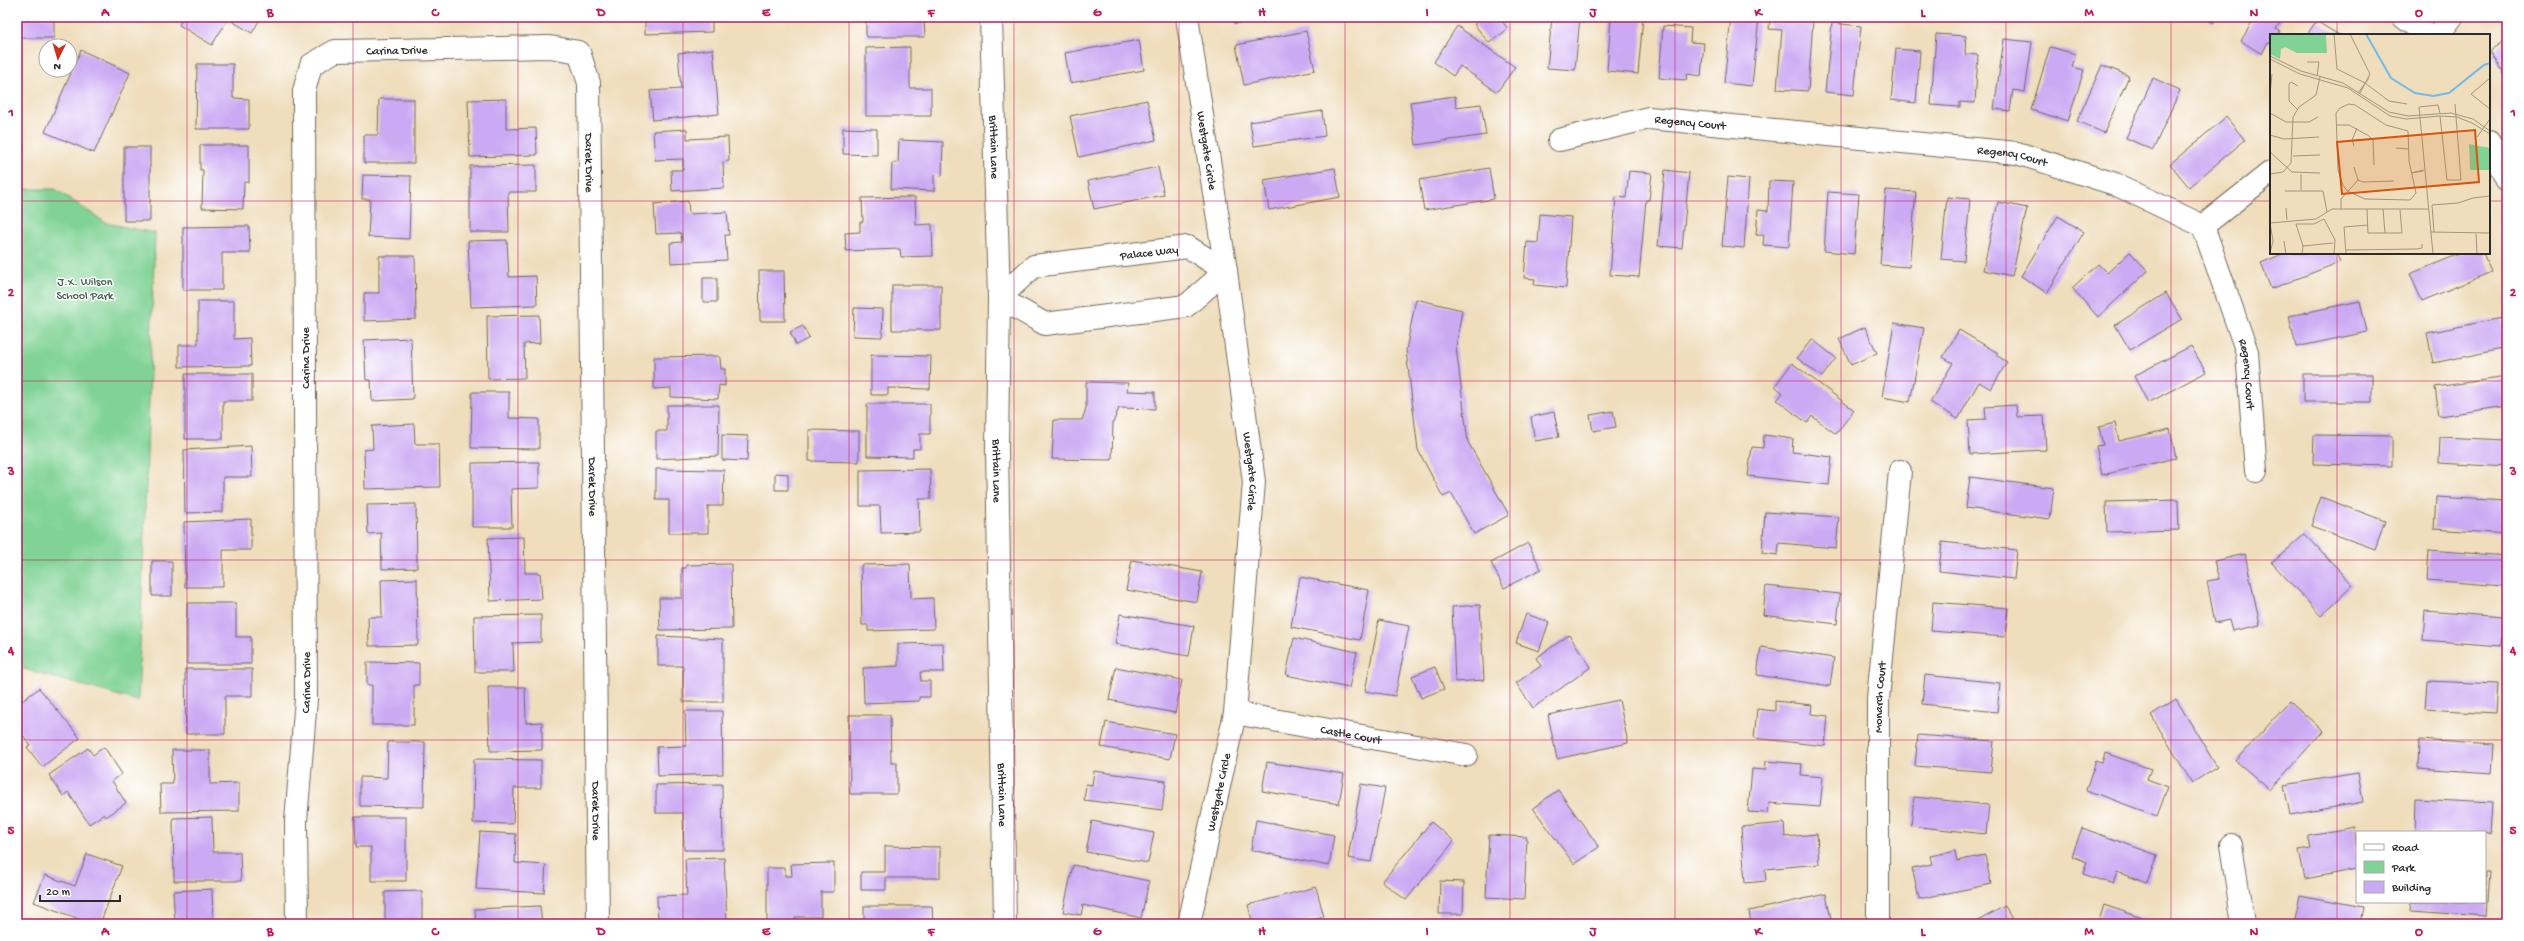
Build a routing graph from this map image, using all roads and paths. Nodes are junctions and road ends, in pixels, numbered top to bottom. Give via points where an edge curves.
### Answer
1 (991, 17) edge
2 (1187, 17) edge
3 (2403, 17) edge
4 (2452, 17) edge
5 (2426, 34) edge
6 (2439, 34) edge
7 (578, 52) joint
8 (1559, 140) dead end
9 (2490, 143) edge
10 (2270, 173) edge
11 (2507, 181) edge
12 (2203, 226) junction
13 (1226, 271) junction
14 (999, 298) junction
15 (1900, 471) dead end
16 (2256, 471) dead end
17 (1235, 713) junction
18 (1466, 755) dead end
19 (2231, 845) dead end
20 (297, 924) edge
21 (598, 924) edge
22 (1004, 924) edge
23 (1189, 924) edge
24 (1878, 924) edge
25 (2244, 924) edge

1 - 14 street, Brittain Lane
2 - 13 street, Westgate Circle
3 - 5 street
4 - 6 street
7 - 20 street, Carina Drive via 550,47 335,51 311,65 304,91 306,699 296,821
7 - 21 street, Darek Drive via 589,83
8 - 12 street, Regency Court via 1650,118 2017,153 2115,184
9 - 11 street
10 - 12 street
12 - 16 street, Regency Court via 2247,352
13 - 14 street, Palace Way via 1188,247 1034,266
13 - 14 street via 1186,306 1045,324
13 - 17 street, Westgate Circle via 1254,482
14 - 22 street, Brittain Lane via 997,442
15 - 24 street, Monarch Court via 1878,699
17 - 18 street, Castle Court
17 - 23 street, Westgate Circle
19 - 25 street

